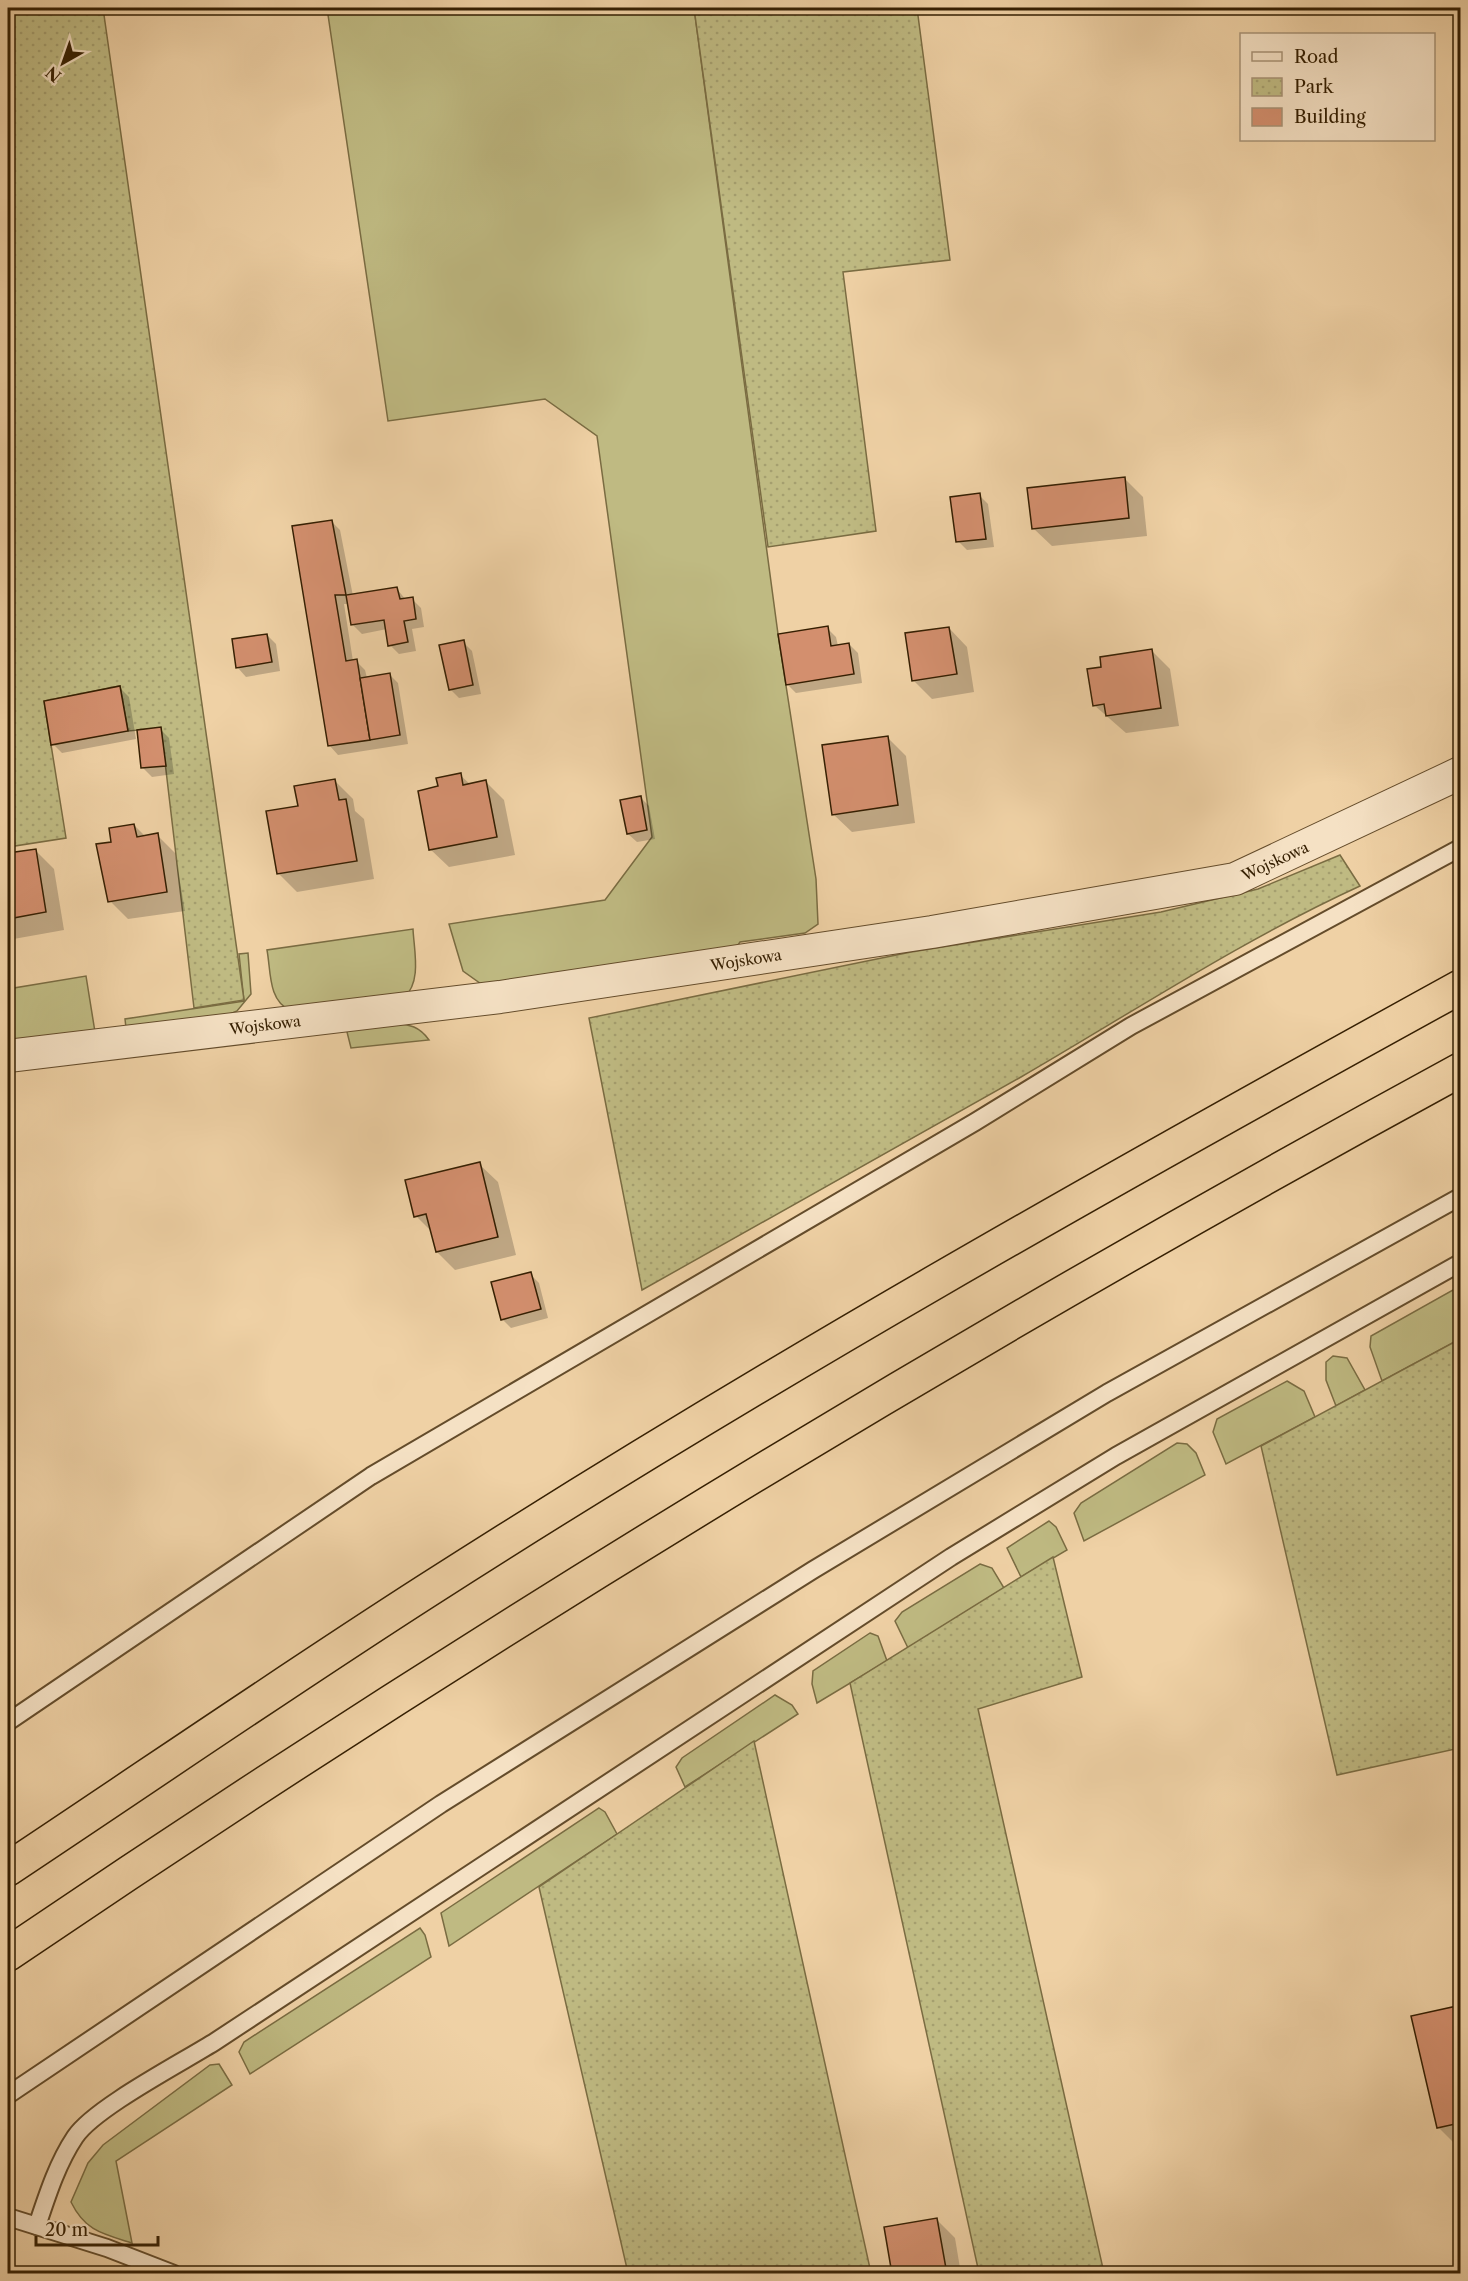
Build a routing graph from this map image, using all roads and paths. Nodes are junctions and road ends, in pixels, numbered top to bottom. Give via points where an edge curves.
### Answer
1 (1461, 773) edge
2 (1461, 848) edge
3 (1461, 987) edge
4 (8, 1056) edge
5 (1461, 1070) edge
6 (1461, 1197) edge
7 (1461, 1263) edge
8 (8, 1722) edge
9 (8, 1869) edge
10 (8, 1954) edge
11 (8, 2095) edge
12 (8, 2217) edge
13 (37, 2226) junction
14 (174, 2274) edge

1 - 4 street, Wojskowa via 1235,879 932,932 500,997
2 - 8 lane via 1131,1026 975,1122 371,1476
3 - 9 highway via 1149,1158 756,1388 429,1590
5 - 10 highway via 1178,1226 841,1422 490,1637
6 - 11 lane via 1107,1393 813,1570 441,1804
7 - 13 lane via 1116,1456 951,1557 255,2016 102,2112 76,2135 58,2168
12 - 13 lane
13 - 14 lane

